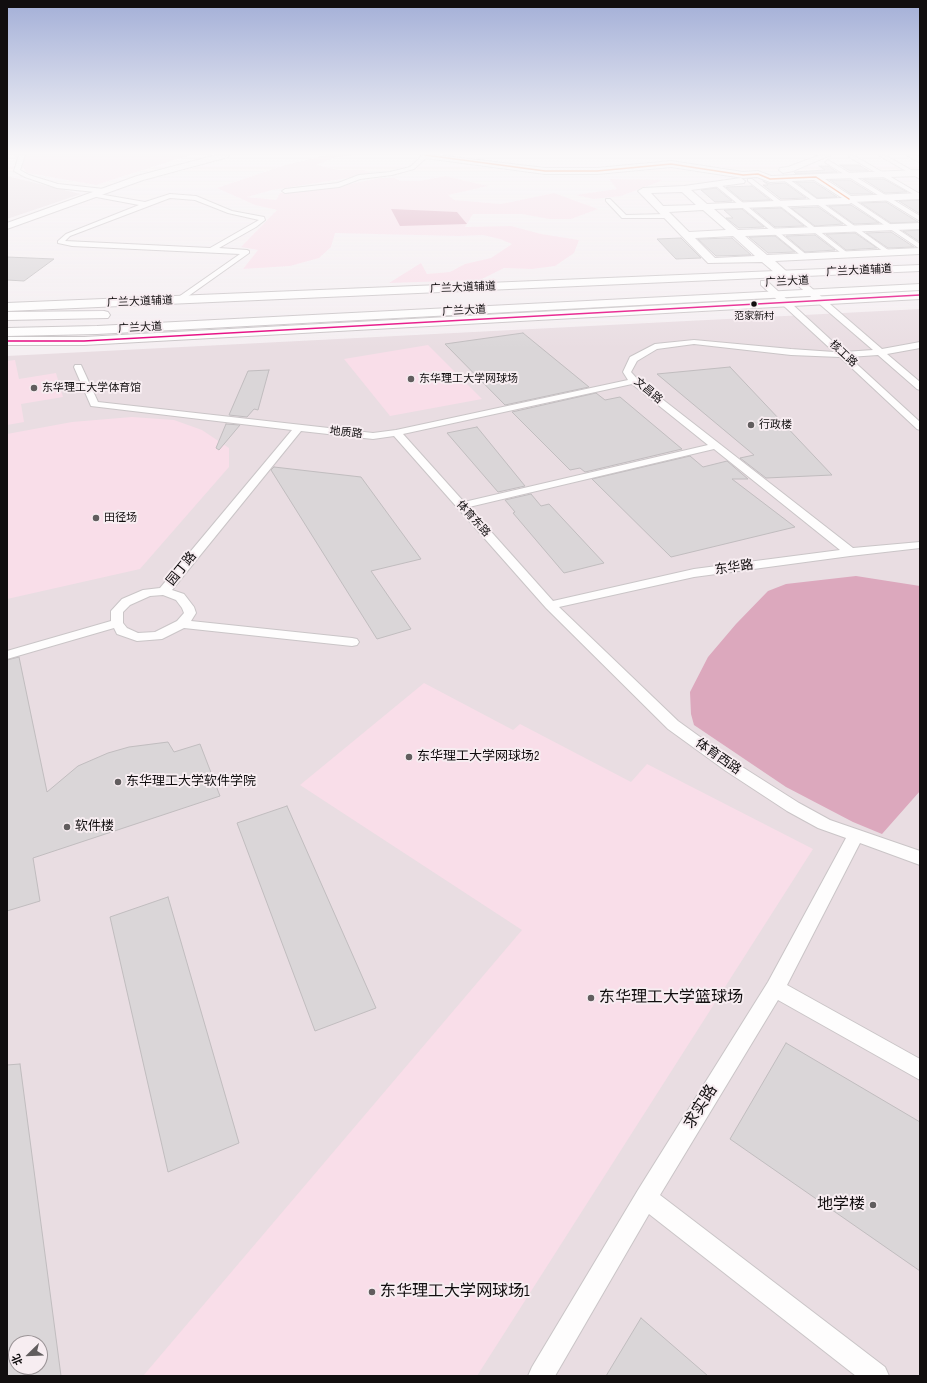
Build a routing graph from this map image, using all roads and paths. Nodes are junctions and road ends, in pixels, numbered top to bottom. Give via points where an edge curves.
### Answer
1 (25, 220) edge
2 (107, 220) edge
3 (262, 220) edge
4 (671, 220) edge
5 (719, 220) edge
6 (761, 220) edge
7 (801, 220) edge
8 (842, 220) edge
9 (879, 220) edge
10 (7, 226) edge
11 (920, 226) edge
12 (890, 227) junction
13 (854, 228) junction
14 (814, 230) junction
15 (775, 231) junction
16 (734, 233) junction
17 (686, 235) junction
18 (920, 247) edge
19 (211, 250) junction
20 (920, 251) edge
21 (889, 253) junction
22 (847, 255) junction
23 (806, 257) junction
24 (764, 259) junction
25 (920, 268) edge
26 (920, 275) edge
27 (791, 279) junction
28 (764, 283) junction
29 (920, 287) edge
30 (920, 295) edge
31 (816, 296) junction
32 (781, 298) junction
33 (180, 300) junction
34 (7, 306) edge
35 (206, 310) dead end
36 (118, 314) dead end
37 (7, 316) edge
38 (7, 332) edge
39 (7, 341) edge
40 (920, 345) edge
41 (880, 352) junction
42 (844, 355) junction
43 (78, 367) dead end
44 (634, 381) junction
45 (920, 387) edge
46 (920, 427) edge
47 (298, 428) junction
48 (396, 433) junction
49 (716, 446) junction
50 (461, 506) junction
51 (920, 545) edge
52 (850, 552) junction
53 (164, 591) junction
54 (550, 605) junction
55 (117, 623) junction
56 (182, 624) junction
57 (352, 642) dead end
58 (7, 655) edge
59 (856, 836) junction
60 (920, 858) edge
61 (775, 988) junction
62 (920, 1070) edge
63 (646, 1198) junction
64 (542, 1376) edge
65 (876, 1376) edge

1 - 10 main road
2 - 19 lane via 68,235 60,242
3 - 19 lane
4 - 17 main road
5 - 16 main road
6 - 15 lane
7 - 14 lane
8 - 13 lane
9 - 12 lane
11 - 12 main road
12 - 13 main road
12 - 18 lane
13 - 14 main road
13 - 21 lane
14 - 15 main road
14 - 22 lane
15 - 16 main road
15 - 23 lane
16 - 17 main road
16 - 24 main road
17 - 24 main road via 712,261
19 - 33 lane via 247,252
20 - 21 main road
21 - 22 main road
22 - 23 main road
23 - 24 main road
24 - 27 main road
25 - 27 main road, 广兰大道辅道
26 - 27 main road, 广兰大道
27 - 28 main road, 广兰大道
27 - 31 lane, 核工路
27 - 33 main road, 广兰大道辅道
28 - 32 lane, 核工路
28 - 35 main road, 广兰大道
29 - 31 main road, 广兰大道
30 - 31 main road
31 - 32 main road
31 - 41 lane, 核工路
32 - 38 main road, 广兰大道
32 - 39 main road via 100,340
32 - 42 lane, 核工路
33 - 34 main road, 广兰大道辅道
36 - 37 main road, 广兰大道
40 - 41 lane
41 - 42 lane
41 - 45 lane, 核工路
42 - 44 lane, 文昌路 via 694,342 655,347 633,359 627,372
42 - 46 lane, 核工路
43 - 47 lane, 地质路 via 94,404
44 - 48 lane, 地质路
44 - 49 lane, 文昌路
47 - 48 lane, 地质路 via 373,436
47 - 53 lane, 园丁路
48 - 50 lane, 体育东路
49 - 50 lane
49 - 52 lane, 文昌路
50 - 54 lane, 体育东路
51 - 52 lane, 东华路
52 - 54 lane, 东华路 via 694,574
53 - 55 lane, 园丁路 via 147,593 126,602 117,611
53 - 56 lane via 180,597 188,607 190,613
54 - 59 lane, 体育西路 via 673,725 793,807 824,824
55 - 56 lane via 122,631 138,637 157,636
55 - 58 lane
56 - 57 lane
59 - 60 lane, 体育西路
59 - 61 lane, 求实路
61 - 62 lane
61 - 63 lane, 求实路
63 - 64 lane, 求实路
63 - 65 lane

